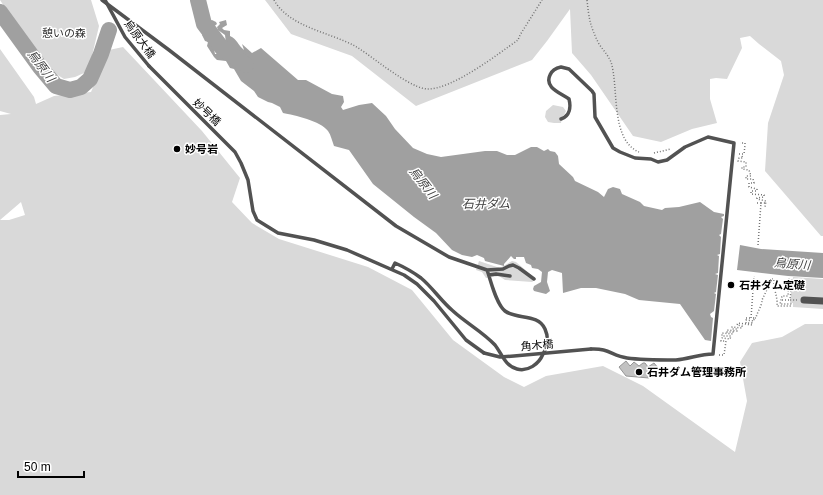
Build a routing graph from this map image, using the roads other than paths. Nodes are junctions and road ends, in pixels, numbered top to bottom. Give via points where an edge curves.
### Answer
1 (104, 0) edge
2 (177, 94) joint
3 (561, 119) dead end
4 (392, 269) junction
5 (487, 270) junction
6 (489, 275) junction
7 (510, 276) dead end
8 (534, 279) dead end
9 (804, 300) road end
10 (823, 301) edge
11 (484, 353) joint

1 - 2 lane, 烏原大橋, bridge via 125,37
1 - 5 lane via 396,226 448,257
2 - 4 lane, 妙号橋 via 235,152 248,180 252,211 266,227 278,233 347,250
3 - 11 lane, 角木橋, bridge via 568,115 569,99 550,86 549,78 552,72 561,67 569,69 594,94 595,117 615,150 636,158 658,162 667,160 684,147 708,137 734,143 713,354 677,360 626,358 608,350 591,349 500,357
4 - 6 lane via 395,263 421,278 459,316 495,346 507,364 516,369 526,370 540,361 548,346 545,329 537,320 505,311 500,306
4 - 11 lane, 妙号橋 via 418,284 466,340
5 - 6 lane
5 - 8 lane via 513,265
6 - 7 lane
9 - 10 street

